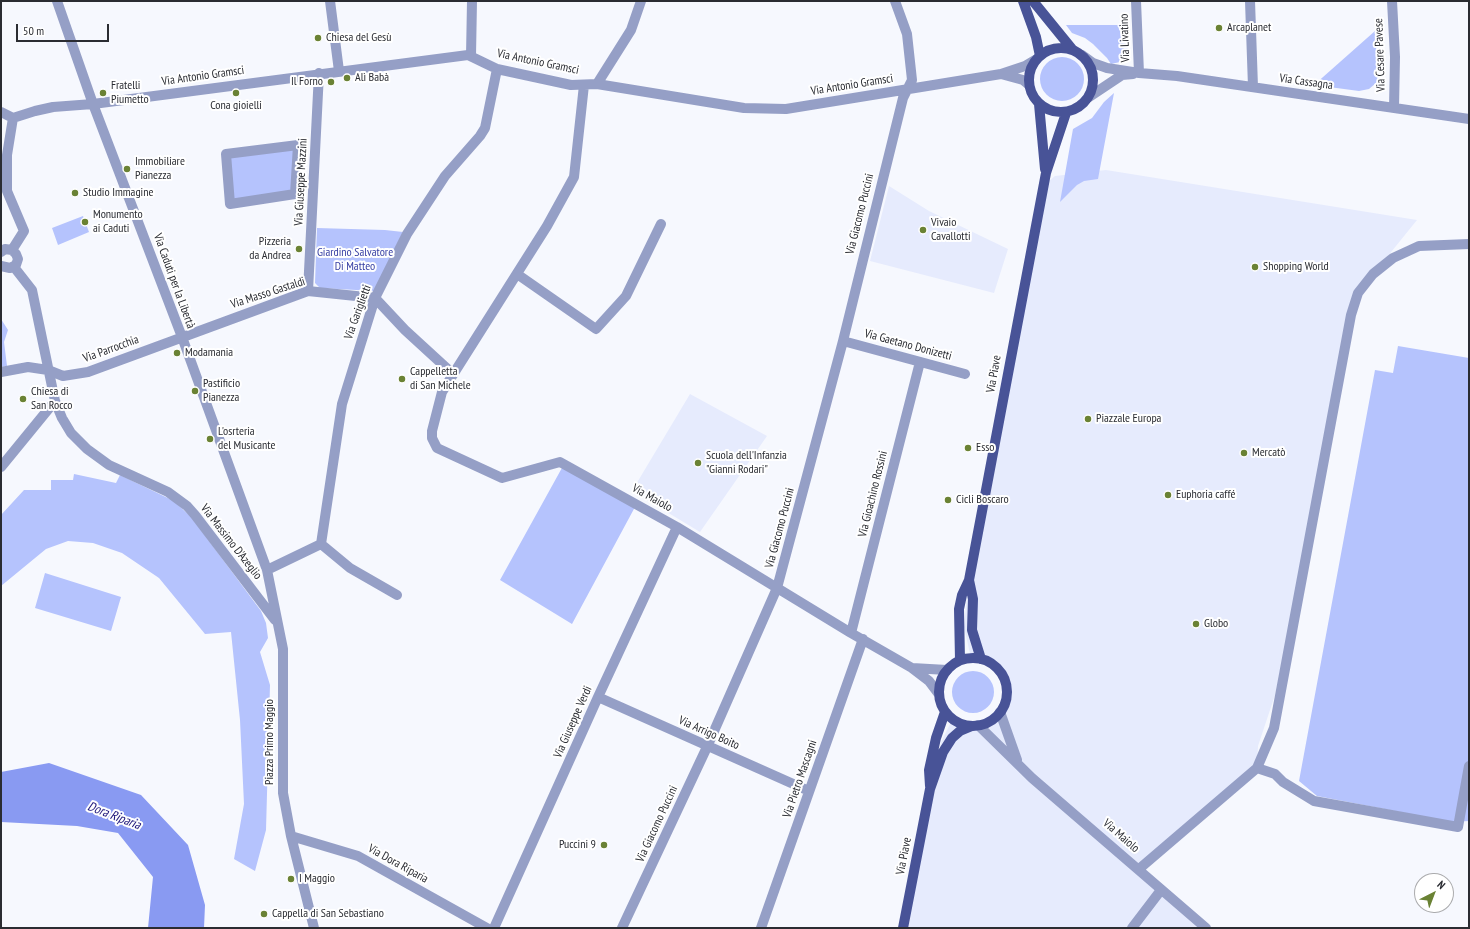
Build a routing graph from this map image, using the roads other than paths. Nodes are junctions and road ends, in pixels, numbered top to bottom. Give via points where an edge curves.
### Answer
1 (57, 1) edge
2 (330, 1) edge
3 (472, 1) edge
4 (641, 1) edge
5 (895, 1) edge
6 (1023, 1) edge
7 (1033, 1) edge
8 (1136, 1) edge
9 (1250, 1) edge
10 (1392, 1) edge
11 (1072, 49) junction
12 (1082, 55) junction
13 (471, 56) junction
14 (1038, 58) junction
15 (497, 70) junction
16 (340, 71) junction
17 (319, 73) junction
18 (1139, 73) junction
19 (1001, 74) junction
20 (597, 84) junction
21 (584, 85) junction
22 (1029, 85) junction
23 (1253, 88) junction
24 (908, 89) junction
25 (1089, 97) junction
26 (93, 104) junction
27 (1039, 104) junction
28 (1394, 108) junction
29 (1, 112) edge
30 (1066, 113) junction
31 (13, 118) junction
32 (1469, 119) edge
33 (1046, 173) junction
34 (230, 204) joint
35 (661, 224) dead end
36 (1469, 244) edge
37 (12, 250) junction
38 (1, 252) edge
39 (1, 266) edge
40 (14, 267) junction
41 (517, 274) junction
42 (308, 291) junction
43 (375, 298) junction
44 (182, 337) junction
45 (843, 341) junction
46 (920, 362) junction
47 (48, 370) junction
48 (1, 372) edge
49 (453, 374) junction
50 (966, 374) dead end
51 (55, 401) junction
52 (1, 467) edge
53 (678, 527) junction
54 (321, 544) junction
55 (267, 570) junction
56 (969, 580) junction
57 (777, 588) junction
58 (397, 595) dead end
59 (278, 624) junction
60 (851, 633) junction
61 (863, 639) junction
62 (981, 659) junction
63 (960, 660) junction
64 (912, 668) junction
65 (947, 670) junction
66 (938, 693) junction
67 (598, 697) junction
68 (945, 712) junction
69 (1000, 712) junction
70 (975, 726) junction
71 (707, 747) junction
72 (1019, 764) junction
73 (1469, 766) edge
74 (1257, 768) junction
75 (930, 790) junction
76 (809, 791) junction
77 (291, 836) junction
78 (1138, 869) junction
79 (1161, 890) junction
80 (314, 928) edge
81 (487, 928) edge
82 (494, 928) edge
83 (622, 928) edge
84 (761, 928) edge
85 (903, 928) edge
86 (1132, 928) edge
87 (1206, 928) edge

1 - 26 street, Via Caduti per la Libertà
2 - 16 street
3 - 13 street
4 - 20 street via 631,30
5 - 24 street, Via Giacomo Puccini via 910,50 912,80
6 - 14 main road via 1036,37
7 - 11 main road
8 - 18 street, Via Livatino
9 - 23 street
10 - 28 street, Via Cesare Pavese
11 - 12 main road
11 - 14 main road via 1051,49
12 - 18 street, Via Cassagna via 1105,68
12 - 25 main road via 1092,70 1093,89
13 - 15 street, Via Antonio Gramsci
13 - 16 street, Via Antonio Gramsci via 468,54
14 - 19 street, Via Antonio Gramsci via 1025,66
14 - 22 main road via 1029,76
15 - 21 street, Via Antonio Gramsci via 571,85
15 - 43 street, Via Gariglietti via 480,136 445,176 412,228
16 - 17 street, Via Antonio Gramsci
17 - 26 street, Via Antonio Gramsci
17 - 42 street, Via Giuseppe Mazzini
18 - 23 street, Via Cassagna
18 - 25 street, Via Cassagna via 1122,75
19 - 22 street, Via Antonio Gramsci via 1022,80
19 - 24 street, Via Antonio Gramsci
20 - 21 street, Via Antonio Gramsci
20 - 24 street, Via Antonio Gramsci via 744,108 786,109
21 - 41 street, Via Maiolo via 574,177
22 - 27 main road
23 - 28 street, Via Cassagna
24 - 45 street, Via Giacomo Puccini via 903,98
25 - 30 main road via 1083,105
26 - 31 street, Via Antonio Gramsci via 53,107
26 - 44 street, Via Caduti per la Libertà
27 - 30 main road via 1047,110
27 - 33 main road, Via Piave
28 - 32 street, Via Cassagna
29 - 31 street
30 - 33 main road, Via Piave
31 - 37 street via 7,155 6,191 24,231
33 - 56 main road, Via Piave
34 - 34 street via 226,154 298,145 295,194
35 - 41 street via 626,296 596,329
36 - 74 street via 1419,246 1393,258 1373,274 1358,293 1351,315 1274,728
37 - 38 street via 5,249
37 - 40 street via 17,256
39 - 40 street via 7,269
40 - 47 street, Via Massimo D'Azeglio via 32,290
41 - 49 street, Via Maiolo
42 - 43 street, Via Masso Gastaldi
42 - 44 street, Via Masso Gastaldi
43 - 49 street
43 - 54 street, Via Gariglietti via 342,404
44 - 47 street, Via Parrocchia via 88,372 63,376
44 - 55 street, Via Caduti per la Libertà
45 - 46 street, Via Gaetano Donizetti
45 - 57 street, Via Giacomo Puccini
46 - 50 street, Via Gaetano Donizetti
46 - 60 street, Via Gioachino Rossini
47 - 48 street, Via Parrocchia via 28,367
47 - 51 street, Via Massimo D'Azeglio
49 - 53 street, Via Maiolo via 442,392 432,431 437,448 502,478 560,462
51 - 52 street
51 - 59 street, Via Massimo D'Azeglio via 71,433 87,449 109,465 168,492 187,506
53 - 57 street, Via Maiolo
53 - 67 street, Via Giuseppe Verdi
54 - 55 street
54 - 58 street via 350,568
55 - 59 street, Piazza Primo Maggio
56 - 62 main road, Via Piave via 973,599 972,630
56 - 63 main road, Via Piave via 959,609
57 - 60 street, Via Maiolo
57 - 71 street, Via Giacomo Puccini
59 - 77 street, Piazza Primo Maggio via 283,649 283,793
60 - 61 street, Via Maiolo
61 - 64 street, Via Maiolo
61 - 76 street, Via Pietro Mascagni
62 - 63 main road
62 - 69 main road via 992,664 1005,681 1006,696
63 - 65 main road
64 - 65 street, Via Maiolo
64 - 66 street, Via Maiolo via 929,681
65 - 66 main road
66 - 68 main road
67 - 71 street, Via Arrigo Boito
67 - 82 street, Via Giuseppe Verdi
68 - 70 main road via 952,720
68 - 75 main road, Via Piave via 929,770
69 - 70 main road via 993,720
69 - 72 street, Via Maiolo
70 - 72 street, Via Maiolo
70 - 75 main road, Via Piave via 960,731 946,745
71 - 76 street, Via Arrigo Boito
71 - 83 street, Via Giacomo Puccini
72 - 78 street, Via Maiolo
73 - 74 street via 1458,827 1314,801 1283,782 1275,774
74 - 78 street
75 - 85 main road, Via Piave
76 - 84 street, Via Pietro Mascagni
77 - 80 street, Piazza Primo Maggio
77 - 81 street, Via Dora Riparia via 358,856
78 - 79 street, Via Maiolo
79 - 86 street
79 - 87 street, Via Maiolo

